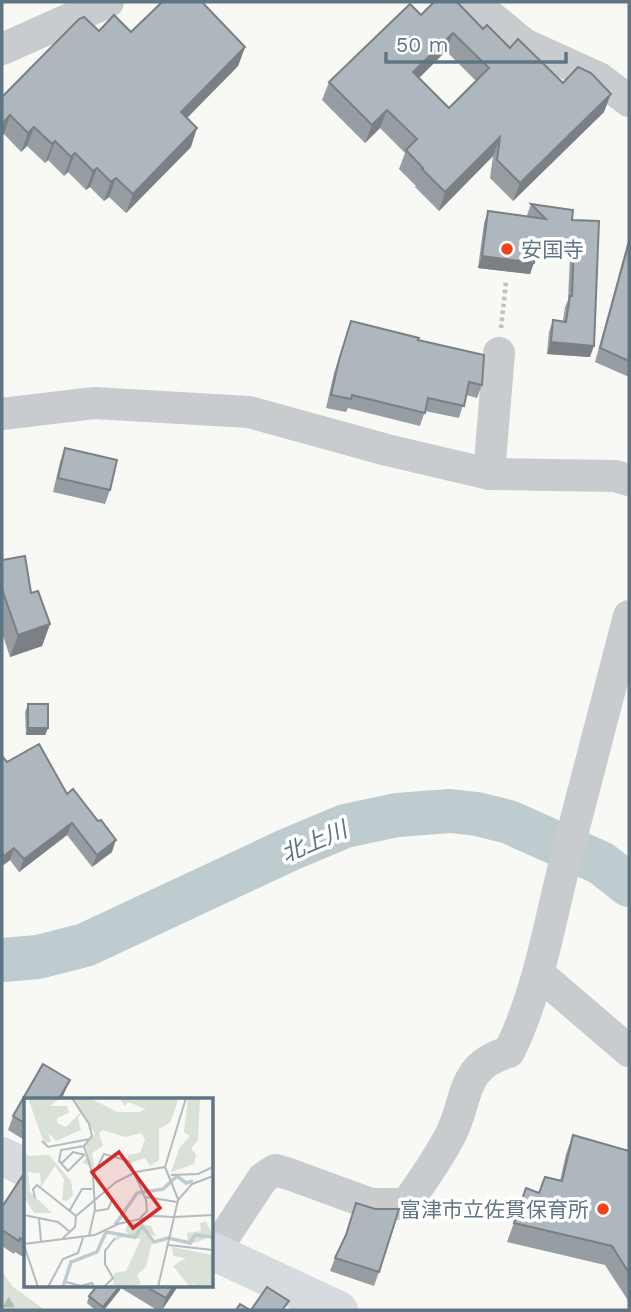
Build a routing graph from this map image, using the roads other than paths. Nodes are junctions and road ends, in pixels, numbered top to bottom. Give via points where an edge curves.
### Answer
1 (108, 2) edge
2 (473, 2) edge
3 (2, 49) edge
4 (629, 101) edge
5 (499, 353) road end
6 (2, 414) edge
7 (489, 474) junction
8 (629, 480) edge
9 (629, 616) edge
10 (539, 974) junction
11 (629, 1051) edge
12 (2, 1157) edge
13 (24, 1167) edge
14 (214, 1251) edge
15 (214, 1252) edge
16 (339, 1310) edge

1 - 3 street
2 - 4 street via 524,44 599,78
5 - 7 street
6 - 7 street via 94,403 248,412
7 - 8 street
9 - 10 street
10 - 11 street
10 - 14 street via 509,1052 497,1055 475,1073 452,1132 406,1204 371,1204 275,1171 263,1178
12 - 13 highway
15 - 16 highway

